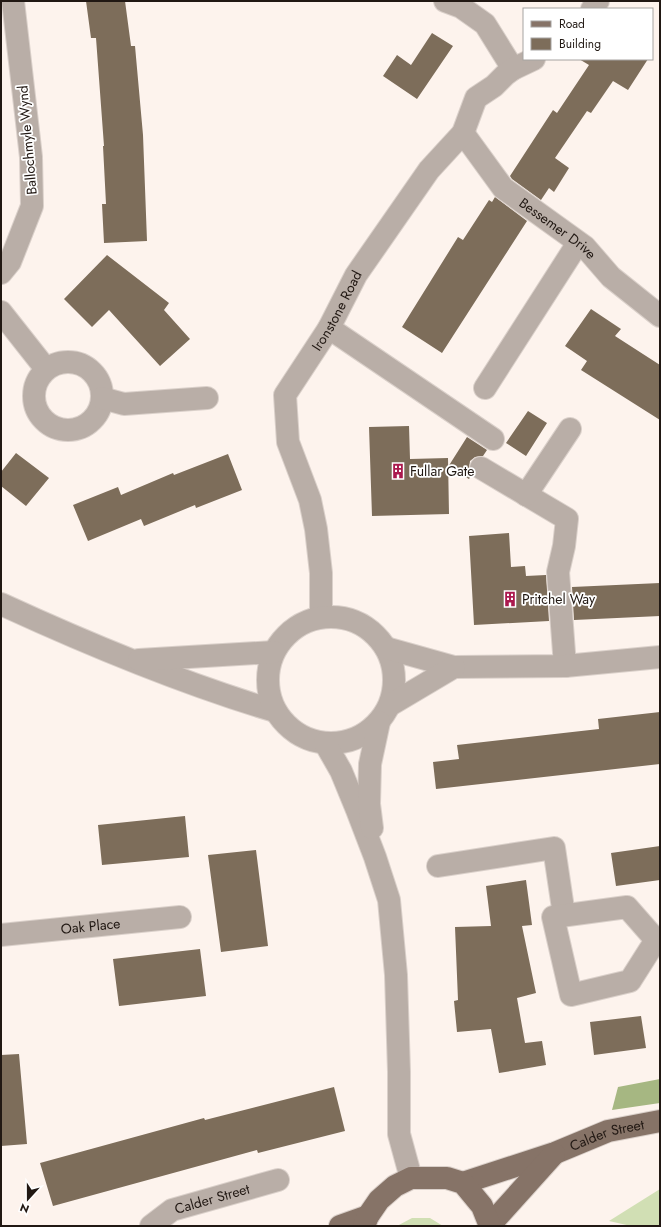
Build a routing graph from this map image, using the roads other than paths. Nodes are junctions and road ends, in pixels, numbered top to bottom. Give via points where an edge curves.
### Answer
1 (13, 1) edge
2 (445, 1) edge
3 (532, 60) edge
4 (512, 69) junction
5 (463, 133) junction
6 (578, 243) junction
7 (1, 273) edge
8 (1, 312) edge
9 (660, 316) edge
10 (328, 328) junction
11 (46, 368) junction
12 (485, 388) dead end
13 (102, 398) junction
14 (207, 398) dead end
15 (570, 429) dead end
16 (493, 439) dead end
17 (481, 468) dead end
18 (526, 495) junction
19 (1, 604) edge
20 (322, 616) junction
21 (386, 648) junction
22 (274, 652) junction
23 (660, 657) edge
24 (132, 660) junction
25 (565, 666) junction
26 (454, 667) junction
27 (275, 711) junction
28 (384, 713) junction
29 (325, 743) junction
30 (375, 857) junction
31 (438, 866) dead end
32 (564, 916) junction
33 (180, 917) dead end
34 (1, 935) edge
35 (658, 939) edge
36 (660, 1120) edge
37 (555, 1153) junction
38 (411, 1178) junction
39 (278, 1180) dead end
40 (463, 1183) junction
41 (366, 1221) edge
42 (151, 1226) edge
43 (340, 1226) edge
44 (490, 1226) edge

1 - 7 street, Ballochmyle Wynd via 31,157 32,206 10,262
2 - 4 street via 461,7 484,24
3 - 4 street, Ironstone Road
4 - 5 street, Ironstone Road via 476,98
5 - 6 street, Bessemer Drive via 503,188
5 - 10 street, Ironstone Road via 429,170 356,275
6 - 9 street, Bessemer Drive via 585,247 611,278
6 - 12 street
8 - 11 street
10 - 16 street
10 - 20 street, Ironstone Road via 285,394 288,442 310,500 316,529
11 - 13 street via 67,361 89,368 101,387
11 - 13 street via 34,387 34,398 36,409 51,426 73,429 84,426 99,410
13 - 14 street via 124,404
15 - 18 street
17 - 18 street
18 - 25 street via 567,519 558,572
19 - 24 street via 75,638
20 - 21 street via 341,617 359,622 375,633
20 - 22 street via 302,623 285,635
21 - 26 street
21 - 28 street via 393,666 395,686
22 - 24 street
22 - 27 street via 268,671 268,691
23 - 25 street
24 - 27 street
25 - 26 street
26 - 28 street
27 - 29 street via 288,727 305,738
28 - 29 street via 364,734 346,742
28 - 30 street via 370,764 369,804
29 - 30 street via 341,770
30 - 38 street via 388,900 396,975 399,1134
31 - 32 street via 554,848
32 - 35 street via 627,907
32 - 35 street via 553,918 571,995 630,981
33 - 34 street, Oak Place
36 - 37 main road, Calder Street via 608,1131
37 - 40 main road, Calder Street
37 - 44 main road, Calder Street
38 - 40 main road via 447,1178
38 - 41 main road via 395,1186 379,1200
39 - 42 street, Calder Street via 172,1210
40 - 44 main road, Calder Street via 482,1206
41 - 43 main road

